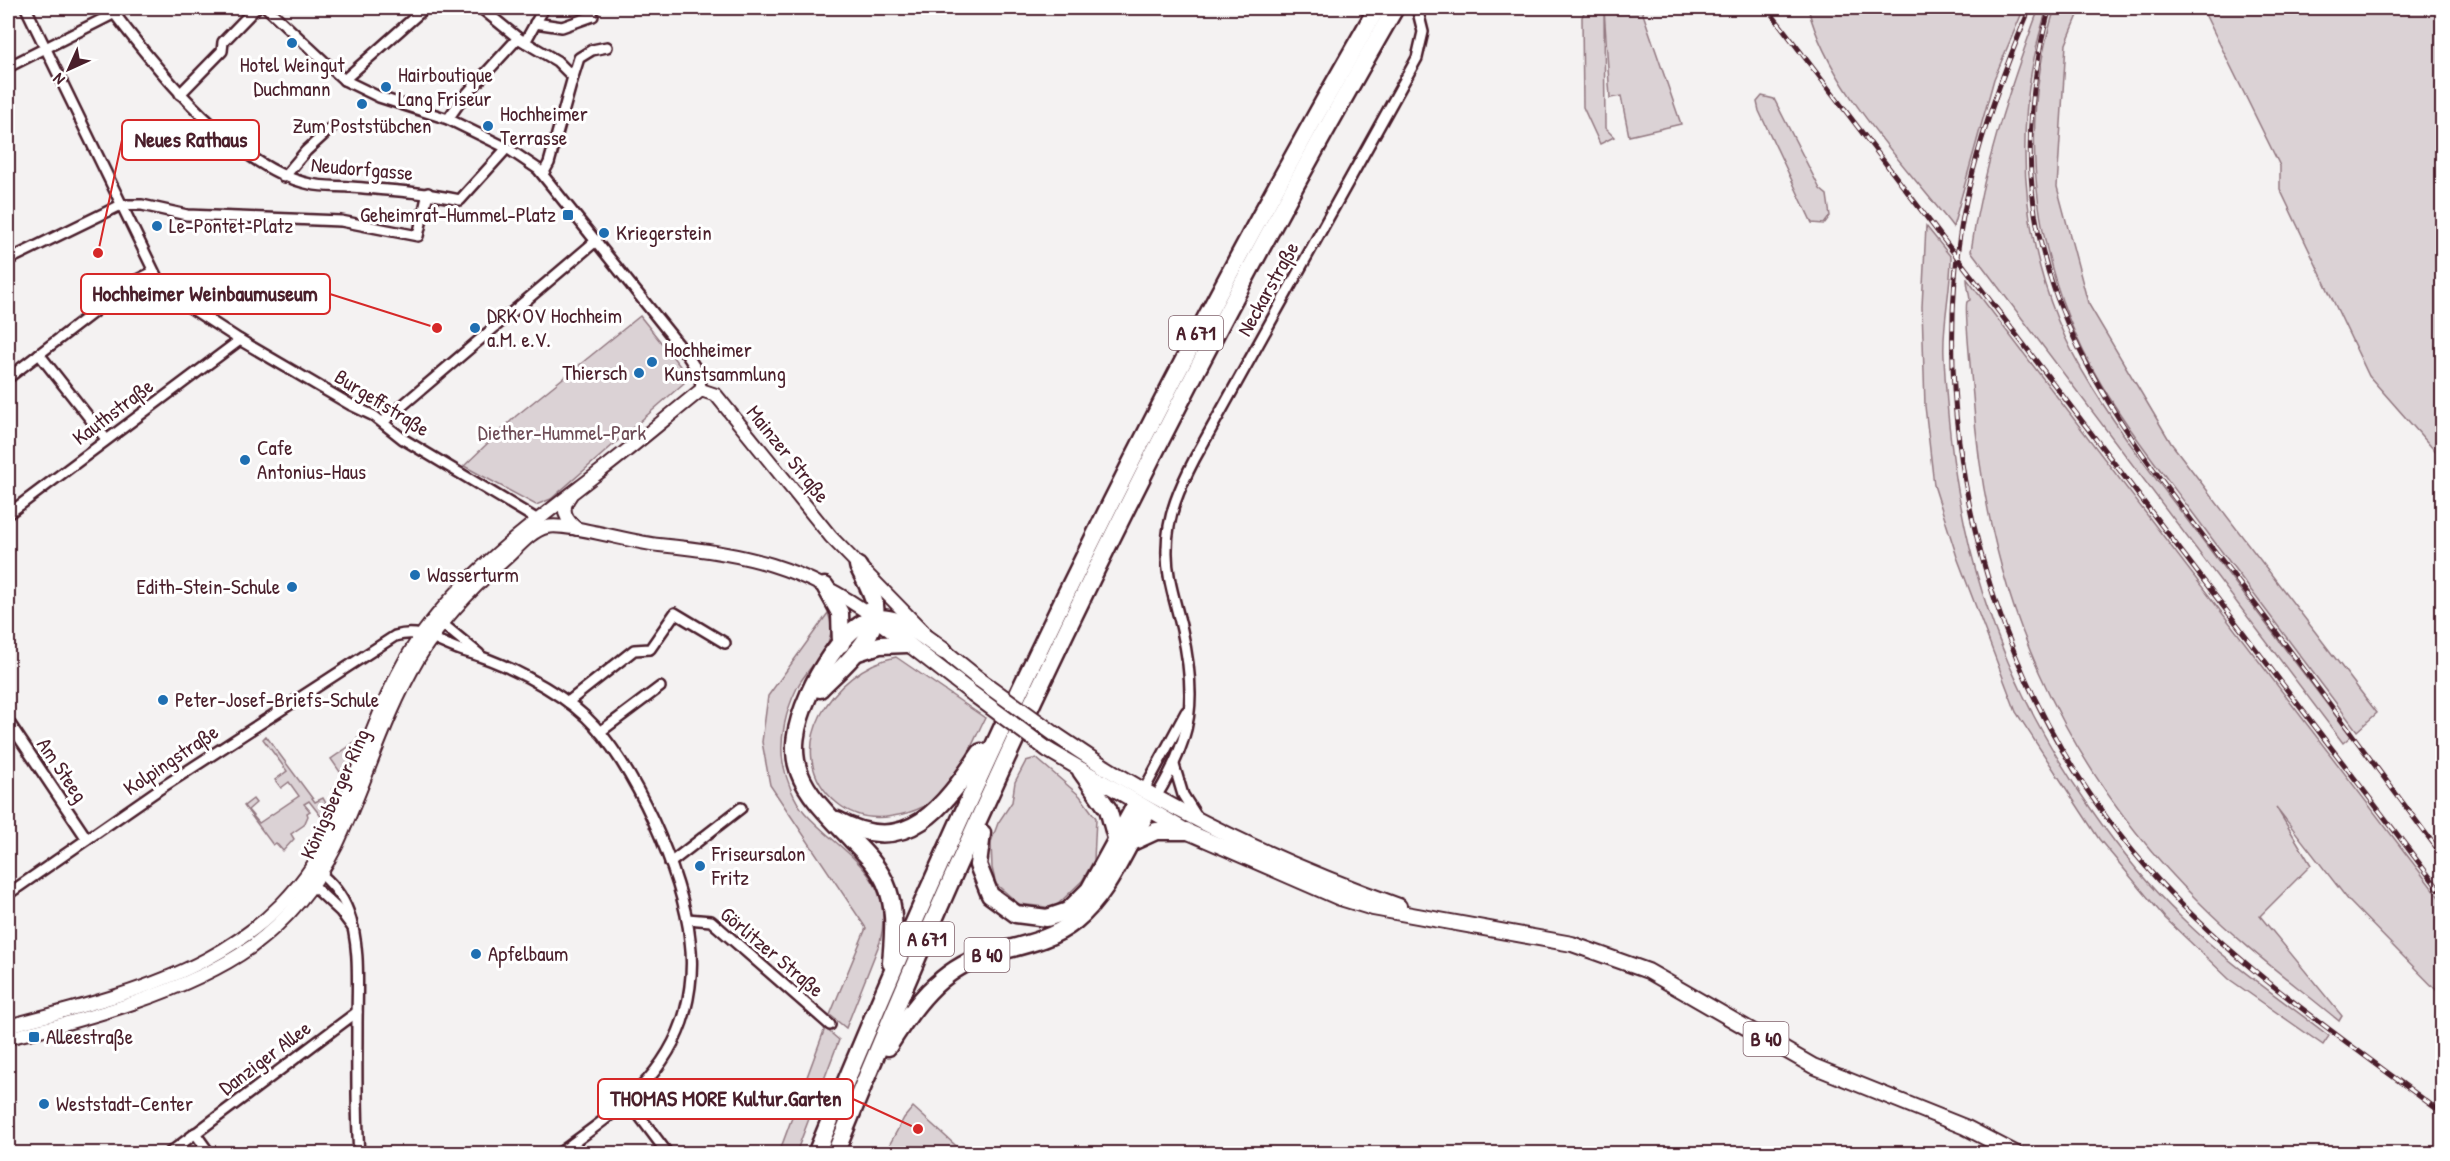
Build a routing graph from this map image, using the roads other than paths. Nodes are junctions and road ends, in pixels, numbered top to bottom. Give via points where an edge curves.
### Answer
1 (26, 8) edge
2 (125, 8) edge
3 (256, 8) edge
4 (267, 8) edge
5 (425, 8) edge
6 (481, 8) edge
7 (544, 8) edge
8 (1377, 8) edge
9 (1395, 8) edge
10 (1417, 8) edge
11 (114, 14) junction
12 (593, 16) dead end
13 (535, 23) junction
14 (521, 40) junction
15 (607, 47) dead end
16 (46, 49) junction
17 (8, 67) edge
18 (573, 77) junction
19 (344, 80) junction
20 (180, 94) junction
21 (448, 119) junction
22 (332, 127) dead end
23 (507, 148) junction
24 (1304, 151) junction
25 (543, 174) junction
26 (285, 177) junction
27 (428, 192) junction
28 (121, 205) junction
29 (597, 240) junction
30 (8, 261) edge
31 (153, 272) junction
32 (240, 340) junction
33 (39, 354) junction
34 (8, 378) edge
35 (701, 390) junction
36 (383, 422) junction
37 (106, 439) junction
38 (573, 493) junction
39 (8, 514) edge
40 (536, 525) junction
41 (577, 530) junction
42 (858, 566) junction
43 (825, 586) junction
44 (875, 618) junction
45 (438, 620) junction
46 (427, 636) junction
47 (725, 643) dead end
48 (907, 644) junction
49 (847, 649) junction
50 (944, 651) junction
51 (481, 656) junction
52 (660, 687) dead end
53 (568, 702) junction
54 (1190, 702) junction
55 (1007, 714) junction
56 (8, 721) edge
57 (600, 732) junction
58 (1174, 765) junction
59 (1081, 771) junction
60 (994, 788) junction
61 (1146, 800) junction
62 (741, 808) dead end
63 (824, 810) junction
64 (1199, 820) junction
65 (1186, 831) junction
66 (87, 839) junction
67 (1123, 841) junction
68 (670, 863) junction
69 (316, 871) junction
70 (311, 887) junction
71 (8, 894) edge
72 (687, 918) junction
73 (1434, 919) junction
74 (353, 928) junction
75 (890, 976) junction
76 (357, 1012) junction
77 (830, 1025) dead end
78 (8, 1026) edge
79 (8, 1038) edge
80 (861, 1091) junction
81 (629, 1102) junction
82 (195, 1133) junction
83 (168, 1154) edge
84 (210, 1154) edge
85 (359, 1154) edge
86 (558, 1154) edge
87 (668, 1154) edge
88 (816, 1154) edge
89 (835, 1154) edge
90 (2017, 1154) edge

1 - 16 street, Burgeffstraße
2 - 11 street
3 - 20 street
4 - 19 street
5 - 19 street
6 - 14 street
7 - 13 street
8 - 24 highway, A 671
9 - 24 highway, A 671
10 - 54 street, Neckarstraße via 1423,32 1417,57 1195,458 1174,503 1167,563 1186,654
11 - 16 street
11 - 20 street, Neudorfgasse
12 - 13 street via 562,27
13 - 14 street
14 - 18 street via 557,61
14 - 21 street via 462,99
15 - 18 street via 579,58
16 - 17 street
16 - 28 street, Burgeffstraße
18 - 25 street
19 - 21 street via 379,97
20 - 26 street, Neudorfgasse via 230,139
21 - 23 street
22 - 26 street
23 - 25 street
23 - 27 street, Neudorfgasse via 460,200
24 - 55 highway, A 671 via 1147,428
24 - 60 highway, A 671 via 1115,530
25 - 29 street
26 - 27 street, Neudorfgasse via 312,185
27 - 28 street via 418,236 341,221 187,215 142,205
28 - 30 street
28 - 31 street, Burgeffstraße
29 - 35 street via 698,370
29 - 36 street
31 - 32 street, Burgeffstraße via 170,296
31 - 33 street via 133,282
32 - 36 street, Burgeffstraße
32 - 37 street, Kauthstraße
33 - 34 street
33 - 37 street
35 - 38 main road, Königsberger Ring
35 - 42 main road, Mainzer Straße via 718,398
36 - 40 street, Burgeffstraße
37 - 39 street, Kauthstraße
38 - 40 main road, Königsberger Ring
38 - 41 main road via 564,512
40 - 41 main road
40 - 45 main road, Königsberger Ring
41 - 43 main road via 751,558 789,569
42 - 44 highway via 872,594
42 - 50 main road, Mainzer Straße
43 - 44 main road
43 - 49 highway via 840,613
44 - 48 main road, B 40
44 - 49 highway via 871,630
44 - 50 highway via 890,618
45 - 46 main road, Königsberger Ring
45 - 51 street
46 - 51 street
46 - 66 street, Kolpingstraße via 406,633 387,640
46 - 69 main road, Königsberger Ring via 398,675
47 - 53 street via 675,613 650,649 634,650
48 - 49 highway
48 - 59 main road, B 40, bridge
49 - 63 highway via 813,686 795,733 796,763 808,792
50 - 61 main road, B 40, bridge
51 - 53 street
52 - 57 street
53 - 57 street
54 - 58 street, Neckarstraße via 1185,737
54 - 61 street, Neckarstraße
55 - 63 highway via 946,802 916,824 892,831 868,831 844,824
55 - 75 highway, A 671
56 - 66 street, Am Steeg
57 - 68 street via 623,764
58 - 61 street, Neckarstraße
58 - 64 street via 1183,795
59 - 61 main road, B 40
59 - 67 highway via 1108,809
60 - 67 highway via 979,844 978,865 990,895 1016,914 1047,918 1068,911
60 - 80 highway, A 671
61 - 64 main road, B 40
61 - 65 main road, B 40
61 - 67 highway
62 - 68 street
63 - 75 highway via 868,856 886,885 894,918
64 - 73 main road, B 40 via 1300,868
65 - 67 highway, B 40 via 1156,831
65 - 73 main road, B 40 via 1341,898
66 - 71 street, Kolpingstraße
67 - 80 highway, B 40 via 1096,899 1074,922 1038,941 974,960 934,986 903,1023
68 - 72 street
69 - 70 main road, Königsberger Ring
69 - 74 street via 337,891
69 - 78 main road, Königsberger Ring via 257,926 211,958 172,978
70 - 74 street via 341,912
70 - 79 main road, Königsberger Ring via 291,912 251,947 209,971 128,1004
72 - 77 street, Görlitzer Straße via 711,921
72 - 81 street via 691,972 685,1012 668,1051
73 - 90 main road, B 40 via 1572,944 1648,971 1828,1073 1965,1127
74 - 76 street
75 - 88 highway, A 671
76 - 82 street, Danziger Allee
76 - 85 street
80 - 89 highway, A 671
81 - 86 street
81 - 87 street
82 - 83 street, Danziger Allee
82 - 84 street

